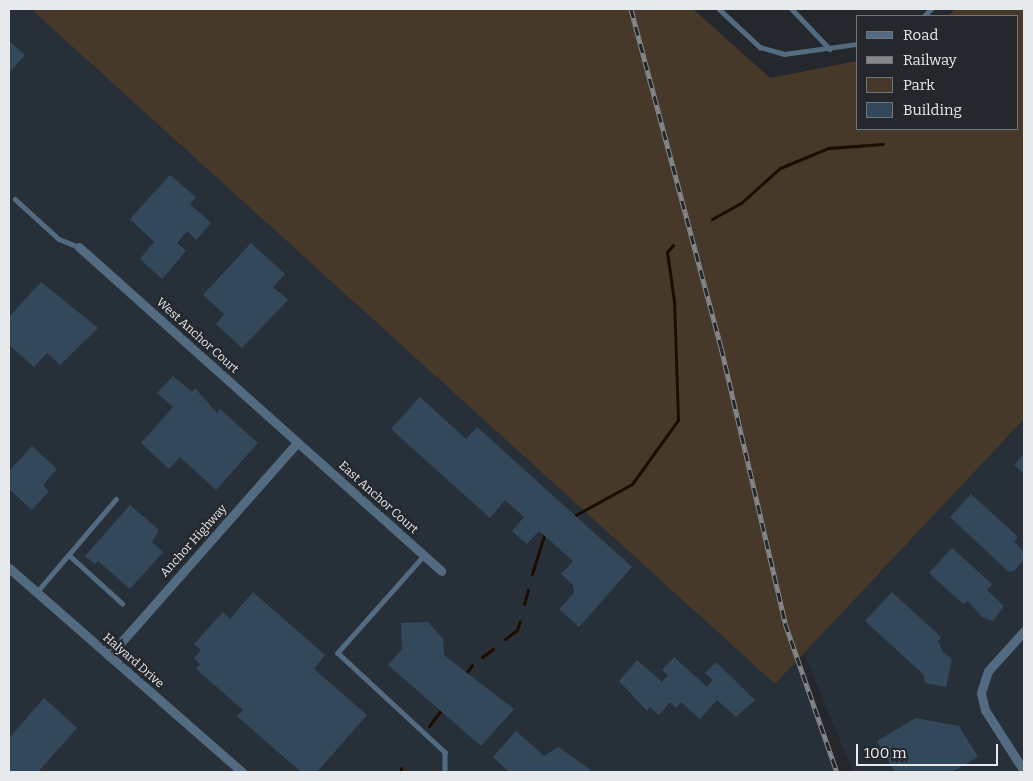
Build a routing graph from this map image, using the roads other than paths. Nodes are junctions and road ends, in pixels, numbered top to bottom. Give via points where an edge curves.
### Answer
1 (719, 9) edge
2 (792, 9) edge
3 (856, 44) edge
4 (830, 49) junction
5 (15, 199) dead end
6 (79, 247) joint
7 (298, 443) junction
8 (116, 499) dead end
9 (69, 555) junction
10 (424, 556) junction
11 (9, 568) edge
12 (441, 571) dead end
13 (36, 592) junction
14 (122, 603) dead end
15 (1024, 631) edge
16 (109, 656) junction
17 (1024, 771) edge
18 (242, 772) edge
19 (445, 772) edge

1 - 4 lane via 760,47 784,54
2 - 4 lane
3 - 4 lane
5 - 6 lane via 60,239
6 - 7 street, West Anchor Court
7 - 10 street, East Anchor Court
7 - 16 street, Anchor Highway
8 - 9 lane
9 - 13 lane
9 - 14 lane
10 - 12 street, East Anchor Court
10 - 19 lane via 338,653 445,752
11 - 13 street, Halyard Drive
13 - 16 street, Halyard Drive
15 - 17 street via 988,671 981,693 985,710
16 - 18 street, Halyard Drive

